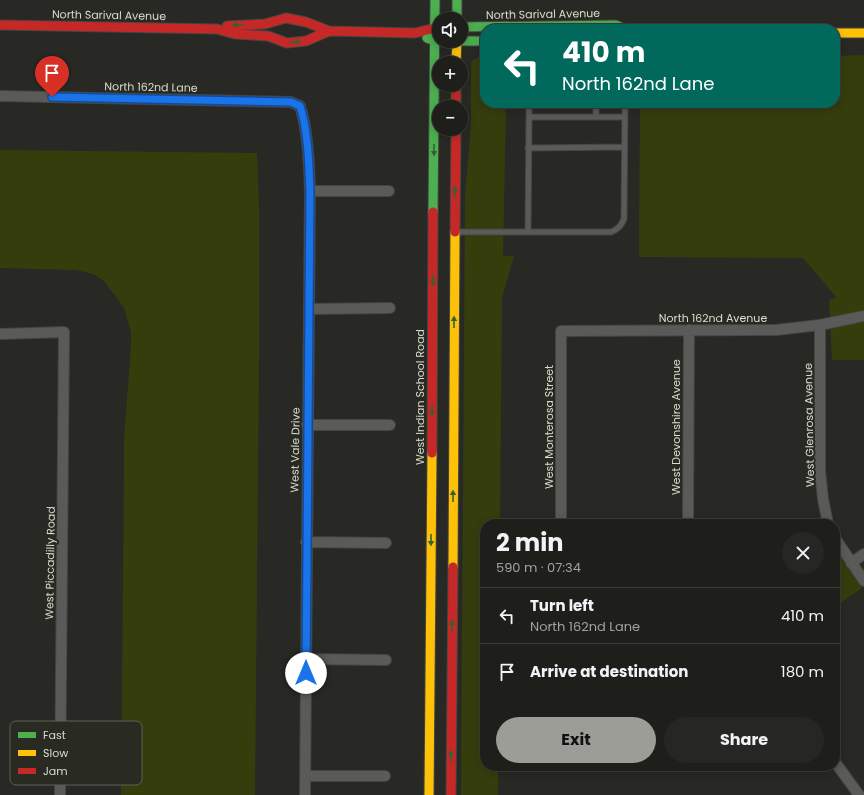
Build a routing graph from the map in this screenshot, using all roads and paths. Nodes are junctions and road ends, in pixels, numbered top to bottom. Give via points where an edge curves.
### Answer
1 (435, 0) edge
2 (457, 0) edge
3 (436, 12) edge
4 (457, 12) edge
5 (265, 24) junction
6 (0, 25) edge
7 (468, 27) edge
8 (480, 27) edge
9 (432, 28) edge
10 (217, 29) junction
11 (325, 30) junction
12 (415, 33) junction
13 (840, 33) edge
14 (864, 33) edge
15 (432, 40) edge
16 (468, 41) edge
17 (480, 41) edge
18 (435, 48) edge
19 (0, 96) edge
20 (300, 106) joint
21 (529, 108) edge
22 (596, 108) edge
23 (625, 108) edge
24 (529, 117) junction
25 (596, 117) junction
26 (624, 117) junction
27 (456, 136) edge
28 (624, 147) junction
29 (528, 148) junction
30 (310, 191) junction
31 (389, 192) dead end
32 (455, 232) junction
33 (528, 232) junction
34 (390, 308) dead end
35 (309, 309) junction
36 (864, 316) edge
37 (820, 325) junction
38 (689, 330) junction
39 (561, 331) joint
40 (0, 334) edge
41 (307, 425) junction
42 (390, 425) dead end
43 (561, 519) edge
44 (688, 519) edge
45 (827, 519) edge
46 (306, 542) junction
47 (386, 543) dead end
48 (840, 546) edge
49 (864, 554) edge
50 (851, 563) junction
51 (864, 581) edge
52 (306, 658) junction
53 (386, 660) dead end
54 (61, 721) edge
55 (840, 769) edge
56 (305, 776) junction
57 (385, 776) dead end
58 (60, 785) edge
59 (60, 795) edge
60 (304, 795) edge
61 (429, 795) edge
62 (451, 795) edge
63 (859, 795) edge

1 - 3 main road, West Indian School Road
2 - 4 main road
5 -> 10 main road, North Sarival Avenue via 231,25
5 - 11 main road, North Sarival Avenue via 274,28
5 - 11 main road, North Sarival Avenue via 286,18 306,22
6 - 10 main road, North Sarival Avenue
7 - 8 main road, North Sarival Avenue
9 - 12 main road, North Sarival Avenue
10 -> 11 main road, North Sarival Avenue via 233,34 270,34 281,42 291,43 302,41
11 - 12 main road, North Sarival Avenue
12 - 15 main road, North Sarival Avenue
13 - 14 main road
16 - 17 main road, North Sarival Avenue
18 -> 61 main road, West Indian School Road
19 - 20 street, North 162nd Lane via 291,102
20 - 30 street, West Vale Drive via 303,114
21 - 24 lane
22 - 25 lane
23 - 26 lane
24 - 25 lane
24 - 29 lane
25 - 26 lane
26 - 28 lane
32 -> 27 main road
28 - 29 lane
28 - 33 lane via 624,220 617,230
29 - 33 lane
30 - 31 street
30 - 35 street, West Vale Drive
32 - 33 lane
62 -> 32 main road
34 - 35 street
35 - 41 street, West Vale Drive
36 - 37 street, North 162nd Avenue
37 - 38 street, North 162nd Avenue via 776,330
37 - 45 street, West Glenrosa Avenue via 820,471
38 - 39 street, North 162nd Avenue
38 - 44 street, West Devonshire Avenue
39 - 43 street, West Monterosa Street
40 - 54 street, West Piccadilly Road via 64,332
41 - 42 street
41 - 46 street, West Vale Drive
46 - 47 street
46 - 52 street, West Vale Drive
48 - 50 street
49 - 50 street
50 - 51 street
52 - 53 street
52 - 56 street, West Vale Drive
55 - 63 street
56 - 57 street
56 - 60 street, West Vale Drive
58 - 59 street, West Piccadilly Road

